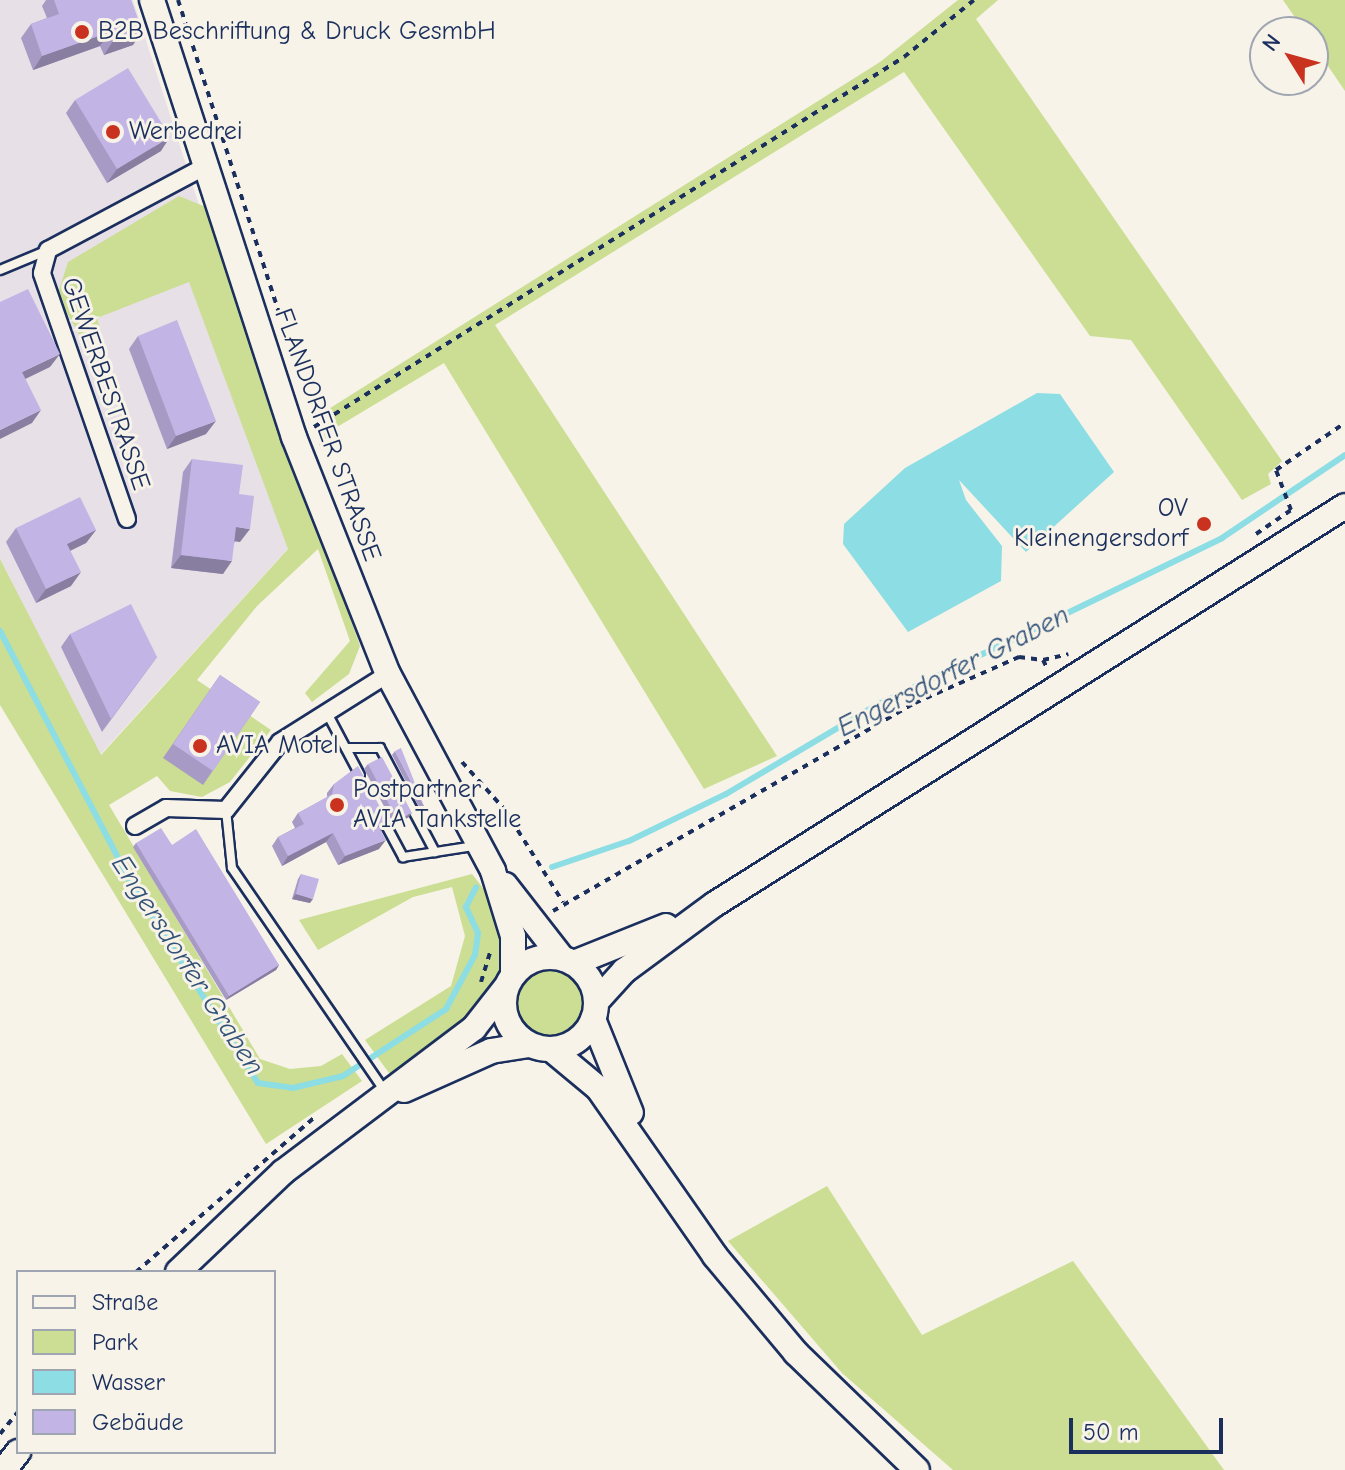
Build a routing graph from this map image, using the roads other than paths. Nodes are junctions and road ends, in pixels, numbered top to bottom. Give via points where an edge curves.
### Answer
1 (152, 0) edge
2 (204, 167) junction
3 (48, 250) junction
4 (0, 270) edge
5 (1345, 506) edge
6 (127, 519) dead end
7 (388, 674) junction
8 (325, 709) junction
9 (346, 748) junction
10 (367, 789) edge
11 (374, 802) edge
12 (226, 810) junction
13 (135, 826) dead end
14 (480, 845) junction
15 (435, 852) junction
16 (715, 904) junction
17 (523, 931) junction
18 (568, 960) junction
19 (510, 981) junction
20 (594, 1011) junction
21 (539, 1047) junction
22 (394, 1094) junction
23 (652, 1159) junction
24 (180, 1270) edge
25 (16, 1454) edge
26 (4, 1470) edge
27 (917, 1470) edge

1 - 2 main road, FLANDORFER STRASSE
2 - 3 street, GEWERBESTRASSE
2 - 7 main road, FLANDORFER STRASSE via 307,433
3 - 4 lane
3 - 6 street, GEWERBESTRASSE via 42,273 47,303
5 - 16 main road via 1060,692
7 - 8 street
7 - 14 main road, FLANDORFER STRASSE
8 - 9 lane
8 - 12 street via 280,742
9 - 10 lane
9 - 15 lane via 380,748
11 - 15 lane via 403,857
12 - 13 street via 166,808
12 - 22 lane via 232,868 358,1056
14 - 15 lane
14 - 17 main road, FLANDORFER STRASSE
16 - 18 main road
16 - 20 main road via 633,963
17 - 18 main road, FLANDORFER STRASSE
17 - 19 main road, FLANDORFER STRASSE
18 - 19 main road via 535,958
18 - 20 main road
19 - 21 main road via 506,1017
19 - 22 main road via 474,1028
20 - 21 main road via 575,1041
20 - 23 main road
21 - 22 main road via 491,1051
21 - 23 main road via 598,1088
22 - 24 main road via 283,1172
23 - 27 main road via 765,1316
25 - 26 main road

